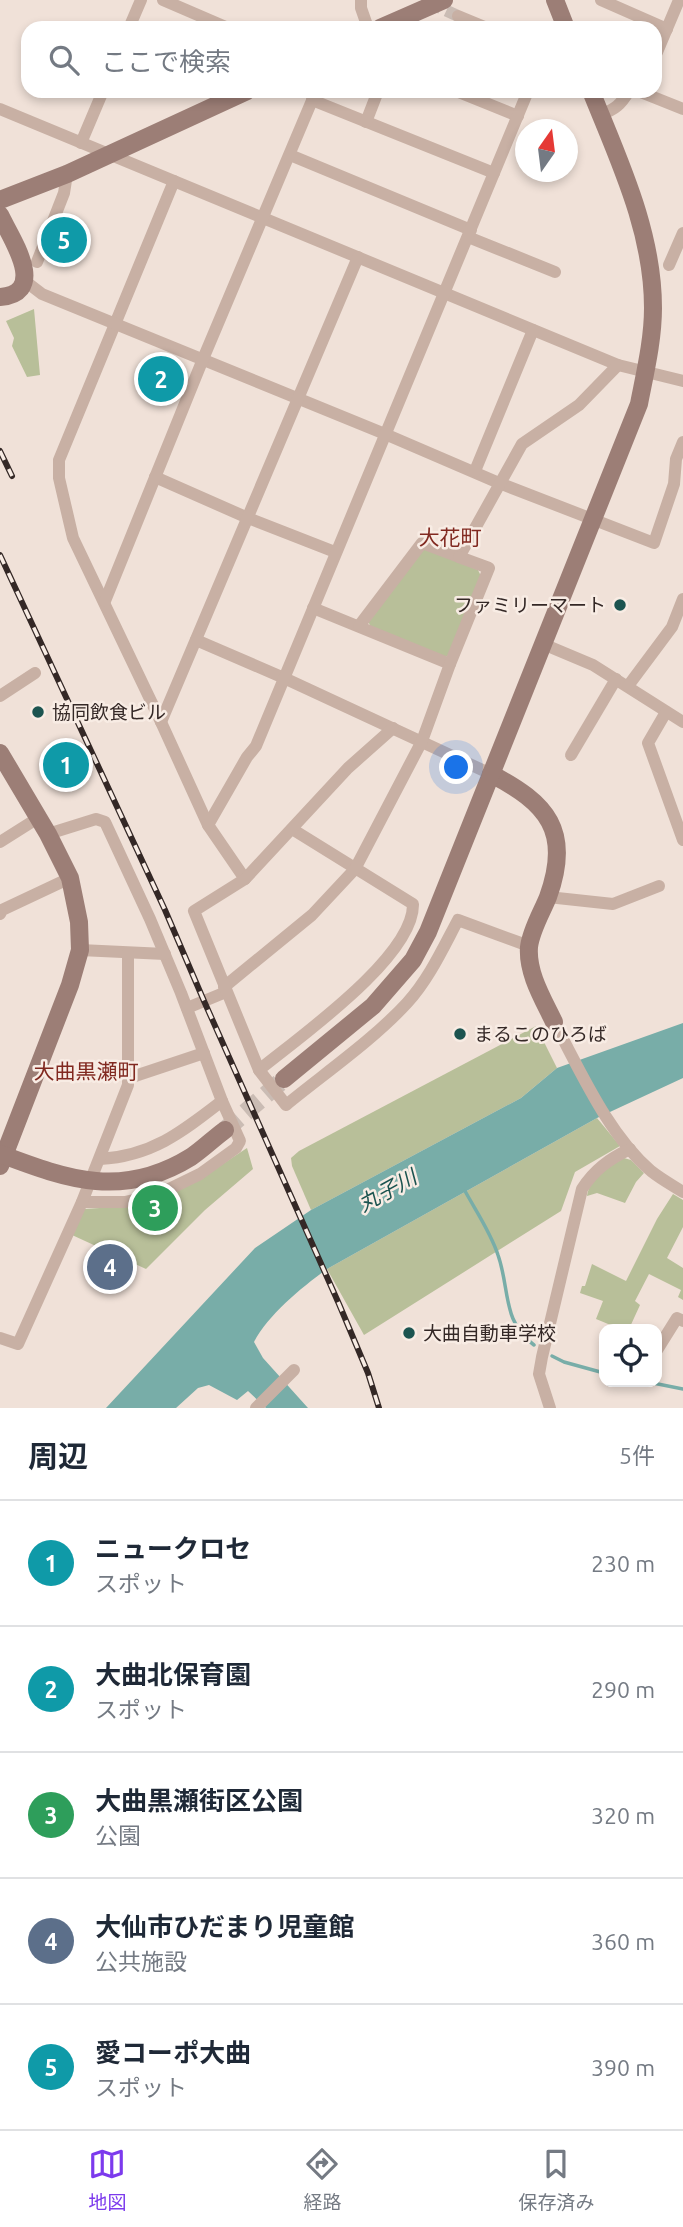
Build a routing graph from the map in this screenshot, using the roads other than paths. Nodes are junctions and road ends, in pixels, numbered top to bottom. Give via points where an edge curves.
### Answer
1 (141, 0) edge
2 (163, 0) edge
3 (361, 0) edge
4 (444, 0) edge
5 (555, 0) edge
6 (601, 0) edge
7 (679, 0) edge
8 (458, 16) tunnel mouth
9 (132, 21) edge
10 (212, 21) edge
11 (366, 21) edge
12 (396, 21) edge
13 (470, 21) edge
14 (563, 21) edge
15 (649, 21) edge
16 (662, 27) edge
17 (667, 29) junction
18 (662, 41) edge
19 (100, 98) edge
20 (232, 98) edge
21 (313, 98) edge
22 (318, 98) edge
23 (375, 98) edge
24 (473, 98) edge
25 (525, 98) edge
26 (594, 98) edge
27 (624, 98) edge
28 (657, 98) edge
29 (0, 109) edge
30 (683, 109) edge
31 (601, 114) junction
32 (518, 116) junction
33 (366, 122) junction
34 (81, 143) junction
35 (110, 155) junction
36 (290, 155) junction
37 (494, 173) junction
38 (67, 174) junction
39 (174, 181) junction
40 (0, 200) edge
41 (0, 215) edge
42 (263, 218) junction
43 (683, 233) edge
44 (469, 234) junction
45 (358, 257) junction
46 (37, 262) dead end
47 (669, 265) dead end
48 (555, 272) dead end
49 (24, 281) junction
50 (444, 293) junction
51 (0, 296) edge
52 (116, 325) junction
53 (533, 330) junction
54 (203, 359) junction
55 (618, 365) junction
56 (645, 371) junction
57 (683, 381) edge
58 (298, 399) junction
59 (386, 434) junction
60 (683, 442) edge
61 (475, 471) junction
62 (155, 477) junction
63 (499, 483) junction
64 (248, 518) junction
65 (593, 521) junction
66 (335, 552) junction
67 (459, 556) junction
68 (683, 599) edge
69 (104, 601) junction
70 (313, 608) junction
71 (359, 626) junction
72 (677, 629) edge
73 (195, 640) junction
74 (543, 643) junction
75 (450, 664) junction
76 (35, 673) dead end
77 (284, 678) junction
78 (622, 683) junction
79 (0, 695) edge
80 (666, 712) junction
81 (161, 722) junction
82 (683, 722) edge
83 (393, 728) junction
84 (422, 741) junction
85 (0, 753) edge
86 (570, 755) dead end
87 (491, 774) junction
88 (683, 801) edge
89 (673, 812) junction
90 (38, 818) junction
91 (208, 825) junction
92 (292, 829) junction
93 (48, 834) junction
94 (683, 840) edge
95 (0, 842) edge
96 (355, 869) junction
97 (70, 878) junction
98 (245, 878) junction
99 (659, 886) dead end
100 (548, 897) junction
101 (1, 911) edge
102 (529, 946) junction
103 (80, 950) junction
104 (128, 953) junction
105 (165, 954) junction
106 (225, 989) junction
107 (187, 1007) junction
108 (554, 1022) joint
109 (204, 1053) junction
110 (258, 1070) junction
111 (128, 1078) junction
112 (284, 1079) tunnel mouth
113 (222, 1101) junction
114 (225, 1130) tunnel mouth
115 (630, 1149) junction
116 (1, 1159) edge
117 (100, 1159) junction
118 (90, 1181) junction
119 (683, 1192) edge
120 (82, 1202) junction
121 (683, 1321) edge
122 (0, 1338) edge
123 (662, 1342) edge
124 (294, 1370) dead end
125 (257, 1408) edge
126 (550, 1408) edge

1 - 9 street
2 - 10 street
3 - 11 street
4 - 12 street
5 - 14 street
6 - 15 street
7 - 17 street
8 - 13 street
16 - 17 street
17 - 18 street
19 - 34 street
20 - 35 street
21 - 36 street
22 - 33 street
23 - 33 street
24 - 32 street
25 - 32 street
26 - 31 street
27 - 31 street via 614,110
28 - 30 street
29 - 34 street
31 - 56 street via 646,246 653,307
32 - 37 street
33 - 37 street
34 - 35 street
35 - 38 street
35 - 39 street
36 - 42 street
36 - 44 street
37 - 44 street
38 - 40 street
38 - 46 street
39 - 42 street
39 - 52 street
41 - 49 street via 23,262
42 - 45 street
42 - 54 street
43 - 47 street
44 - 48 street
44 - 50 street
45 - 50 street
45 - 58 street
49 - 51 street via 14,294
49 - 52 street via 42,294
50 - 53 street
50 - 59 street
52 - 54 street
52 - 69 street via 59,460 73,538
53 - 55 street
53 - 61 street
54 - 58 street
54 - 62 street
55 - 56 street
55 - 63 street via 579,405 522,444
56 - 57 street
56 - 65 street via 639,404
58 - 59 street
58 - 64 street
59 - 61 street
59 - 66 street
60 - 65 street via 654,544
61 - 63 street
62 - 64 street
62 - 69 street
63 - 65 street
63 - 67 street
64 - 66 street
64 - 73 street
65 - 74 street
66 - 70 street
67 - 71 street via 422,543
67 - 75 street via 489,568
68 - 72 street
69 - 81 street
70 - 71 street
70 - 77 street
71 - 75 street
72 - 78 street
73 - 77 street
73 - 81 street
74 - 78 street
74 - 87 street
75 - 84 street
76 - 79 street
77 - 83 street
77 - 91 street via 256,746
78 - 80 street
78 - 86 street
80 - 82 street
80 - 89 street via 648,743
81 - 91 street
83 - 84 street
83 - 92 street via 348,768
84 - 87 street
84 - 96 street
85 - 90 street
87 - 100 street via 530,797 550,821 557,854
87 - 112 street via 413,960 373,1006
88 - 89 street
89 - 94 street
90 - 93 street
90 - 95 street
91 - 98 street
92 - 96 street
92 - 98 street
93 - 97 street
93 - 105 street via 96,819 104,822
96 - 106 street via 312,915
96 - 110 street via 413,905 411,919 392,953 361,987
97 - 101 street
97 - 103 street
98 - 106 street via 194,911
99 - 100 street via 613,904
100 - 102 street
102 - 108 street via 531,971
102 - 110 street via 458,920 409,1002 286,1105
103 - 104 street
103 - 116 street
104 - 105 street
104 - 111 street
105 - 107 street
106 - 107 street
106 - 110 street
107 - 109 street
108 - 115 street via 612,1127
109 - 111 street
109 - 113 street
111 - 117 street
113 - 117 street via 164,1143 140,1153
113 - 120 street via 240,1141 200,1174 141,1199
114 - 118 street via 192,1156 155,1173 115,1182
115 - 119 street via 650,1170
115 - 126 street via 612,1158 582,1189 539,1374
116 - 118 street
117 - 118 street
118 - 120 street
120 - 122 street via 18,1344
121 - 123 street via 677,1318
124 - 125 street

